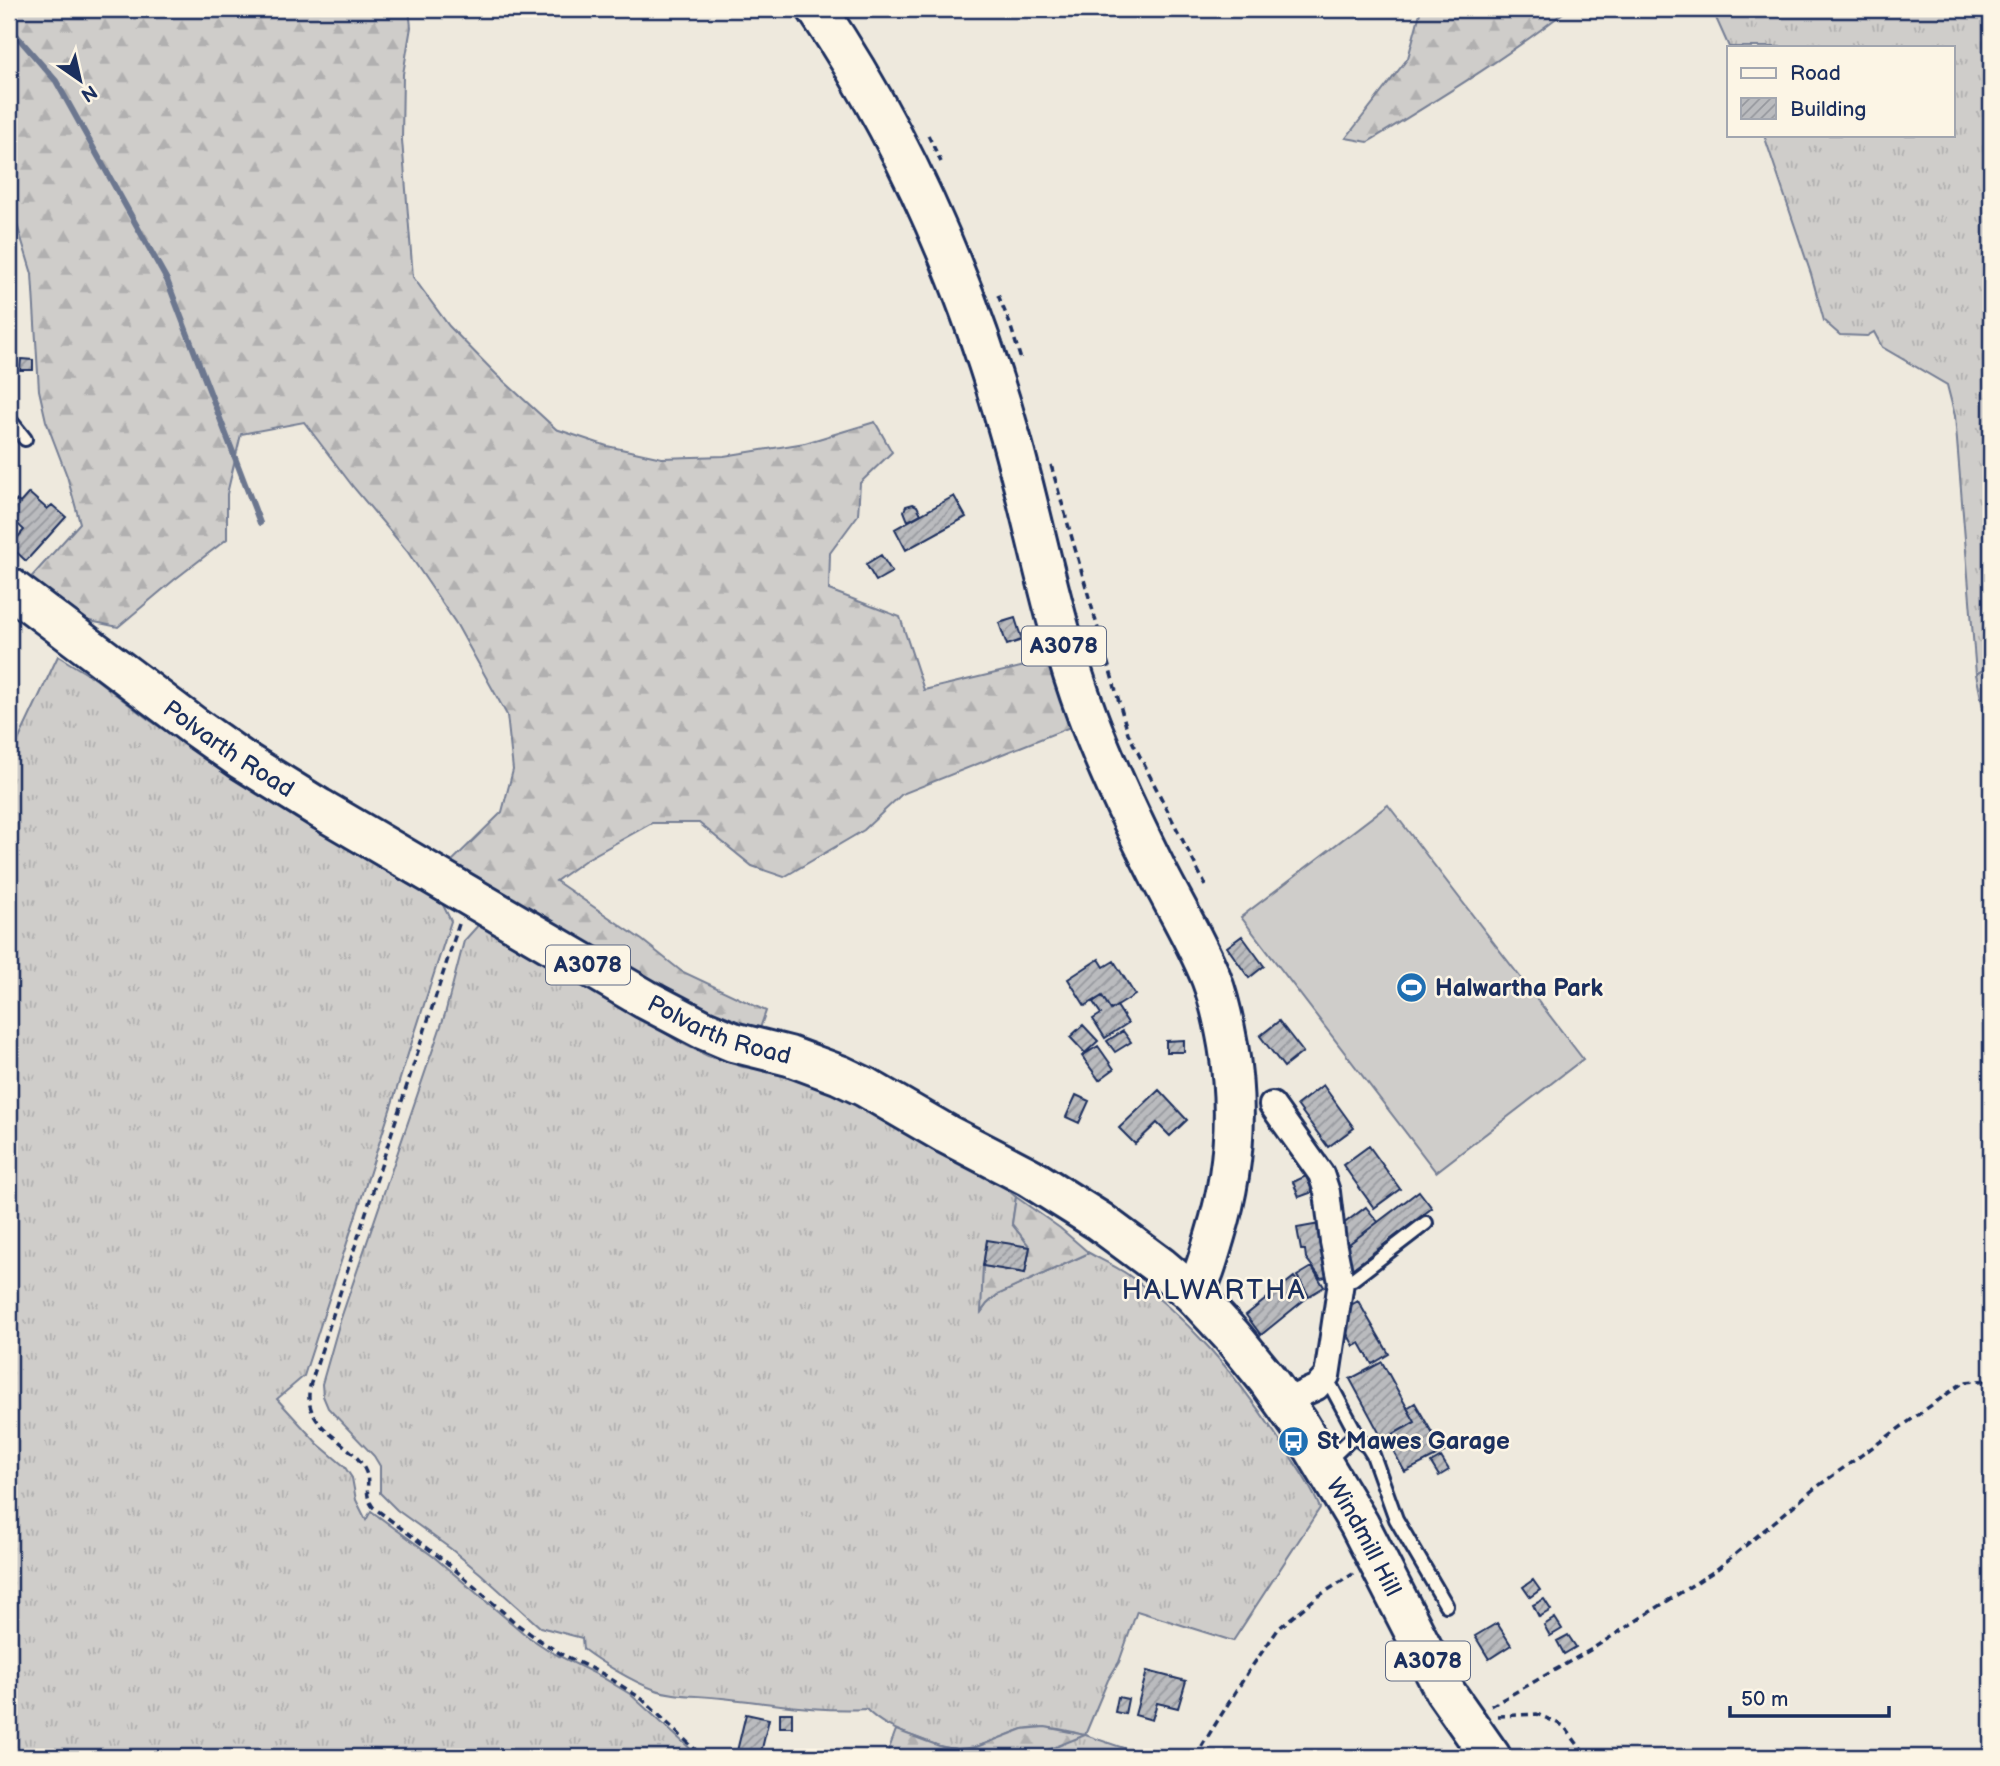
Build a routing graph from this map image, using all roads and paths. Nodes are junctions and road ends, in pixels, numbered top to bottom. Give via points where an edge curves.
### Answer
1 (817, 9) edge
2 (9, 419) edge
3 (25, 439) dead end
4 (9, 587) edge
5 (471, 896) junction
6 (1272, 1105) dead end
7 (1426, 1223) dead end
8 (1341, 1282) junction
9 (1193, 1294) junction
10 (1991, 1380) edge
11 (1323, 1381) junction
12 (1284, 1402) junction
13 (1354, 1436) junction
14 (1324, 1464) junction
15 (1376, 1559) junction
16 (1446, 1605) dead end
17 (1475, 1716) junction
18 (703, 1757) edge
19 (1195, 1757) edge
20 (1491, 1757) edge
21 (1587, 1757) edge

1 - 9 main road, A3078 via 884,119 944,244 974,320 1012,442 1082,702 1118,790 1215,991 1231,1072 1232,1155 1219,1222
2 - 3 lane
4 - 5 main road, Polvarth Road / A3078 via 251,765
5 - 9 main road, Polvarth Road / A3078 via 702,1029 840,1075 1029,1177 1100,1221
5 - 18 path via 307,1399 317,1421 365,1470 367,1499 373,1507 539,1640 642,1699
6 - 8 street via 1321,1174
7 - 8 lane via 1353,1279
8 - 11 street
9 - 12 main road, Windmill Hill / A3078 via 1251,1357
10 - 17 path via 1964,1382 1814,1489 1716,1570
11 - 12 street
11 - 13 lane via 1353,1425
12 - 14 main road, Windmill Hill / A3078
13 - 14 lane
13 - 16 lane via 1373,1455 1396,1520
14 - 15 main road, Windmill Hill / A3078
15 - 17 main road, Windmill Hill / A3078 via 1444,1690
15 - 19 path via 1279,1628
17 - 20 main road, Windmill Hill / A3078
17 - 21 path via 1537,1714 1563,1726

